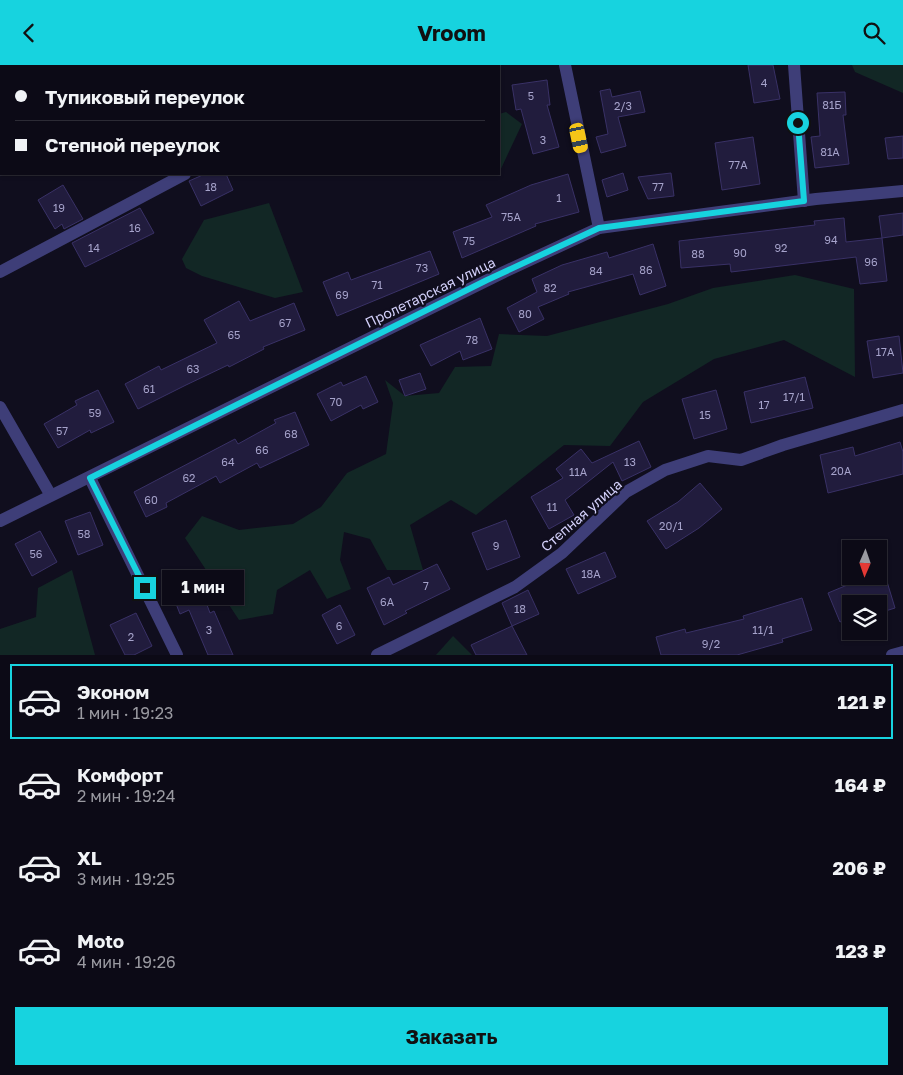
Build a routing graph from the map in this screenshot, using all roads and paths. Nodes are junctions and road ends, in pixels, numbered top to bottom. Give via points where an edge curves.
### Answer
1 (565, 65) edge
2 (794, 65) edge
3 (182, 175) edge
4 (903, 191) edge
5 (804, 201) junction
6 (599, 228) junction
7 (0, 272) edge
8 (0, 407) edge
9 (903, 410) edge
10 (90, 478) junction
11 (50, 494) junction
12 (0, 521) edge
13 (903, 652) edge
14 (177, 655) edge
15 (377, 655) edge
16 (892, 655) edge

1 - 6 street
2 - 5 street
3 - 7 street
4 - 5 street, Пролетарская улица
5 - 6 street, Пролетарская улица
6 - 10 street, Пролетарская улица via 487,280
8 - 11 street
9 - 15 street, Степная улица via 783,445 741,461 708,457 665,470 626,493 562,553 515,587
10 - 11 street, Пролетарская улица
10 - 14 street
11 - 12 street, Пролетарская улица
13 - 16 street

